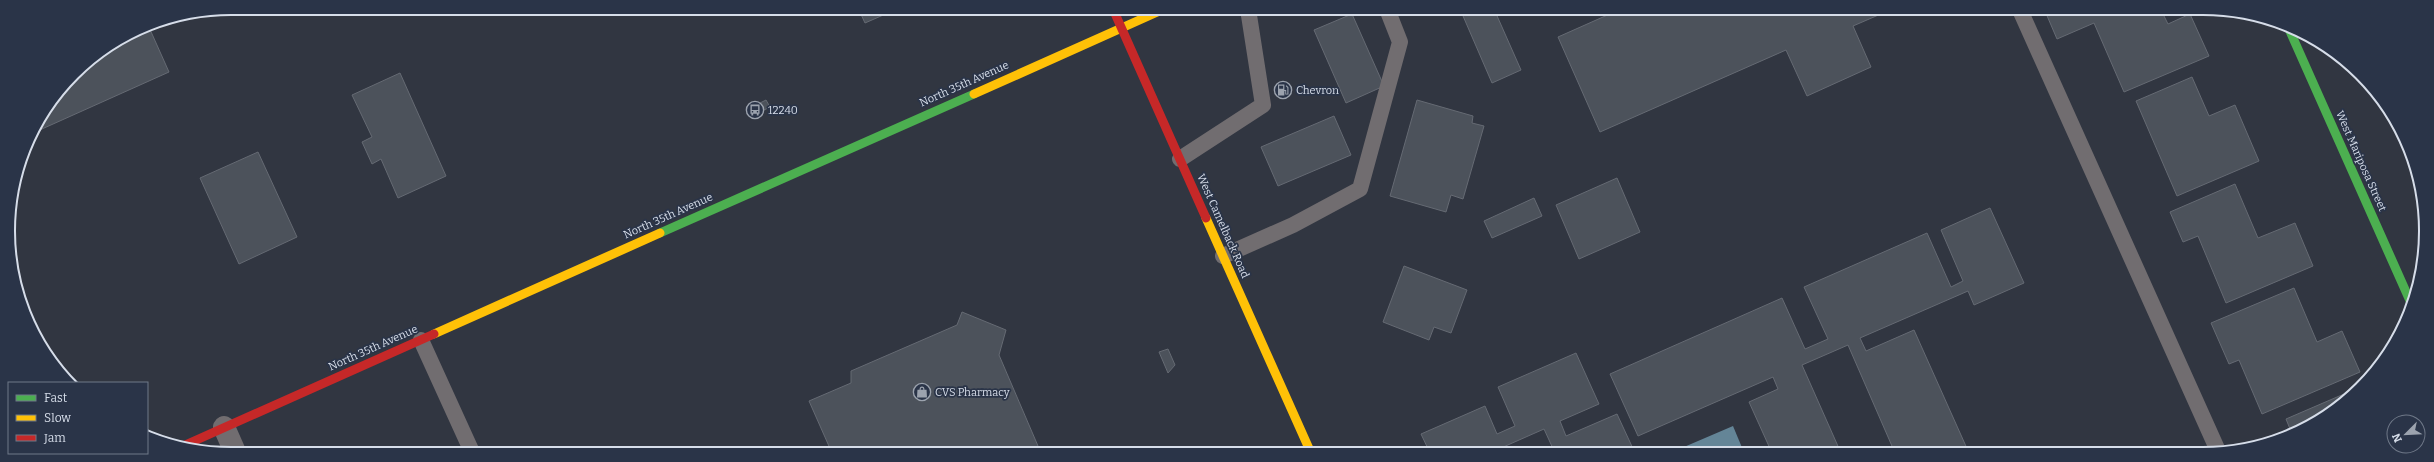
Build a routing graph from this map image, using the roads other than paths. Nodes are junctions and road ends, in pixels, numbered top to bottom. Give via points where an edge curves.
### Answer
1 (1116, 15) edge
2 (1150, 15) edge
3 (1249, 15) edge
4 (1389, 15) edge
5 (2022, 15) edge
6 (1121, 27) junction
7 (2291, 33) edge
8 (1180, 159) junction
9 (1223, 256) junction
10 (2409, 298) edge
11 (422, 340) junction
12 (224, 427) junction
13 (189, 443) edge
14 (233, 447) edge
15 (470, 447) edge
16 (1308, 447) edge
17 (2216, 447) edge

1 - 6 main road, West Camelback Road
2 - 6 main road, North 35th Avenue
3 - 8 lane via 1263,105
4 - 9 lane via 1400,42 1360,188 1293,225
5 - 17 lane
6 - 8 main road, West Camelback Road
6 - 11 main road, North 35th Avenue
7 - 10 main road, West Mariposa Street
8 - 9 main road, West Camelback Road
9 - 16 main road, West Camelback Road
11 - 12 main road, North 35th Avenue
11 - 15 lane
12 - 13 main road, North 35th Avenue
12 - 14 street

